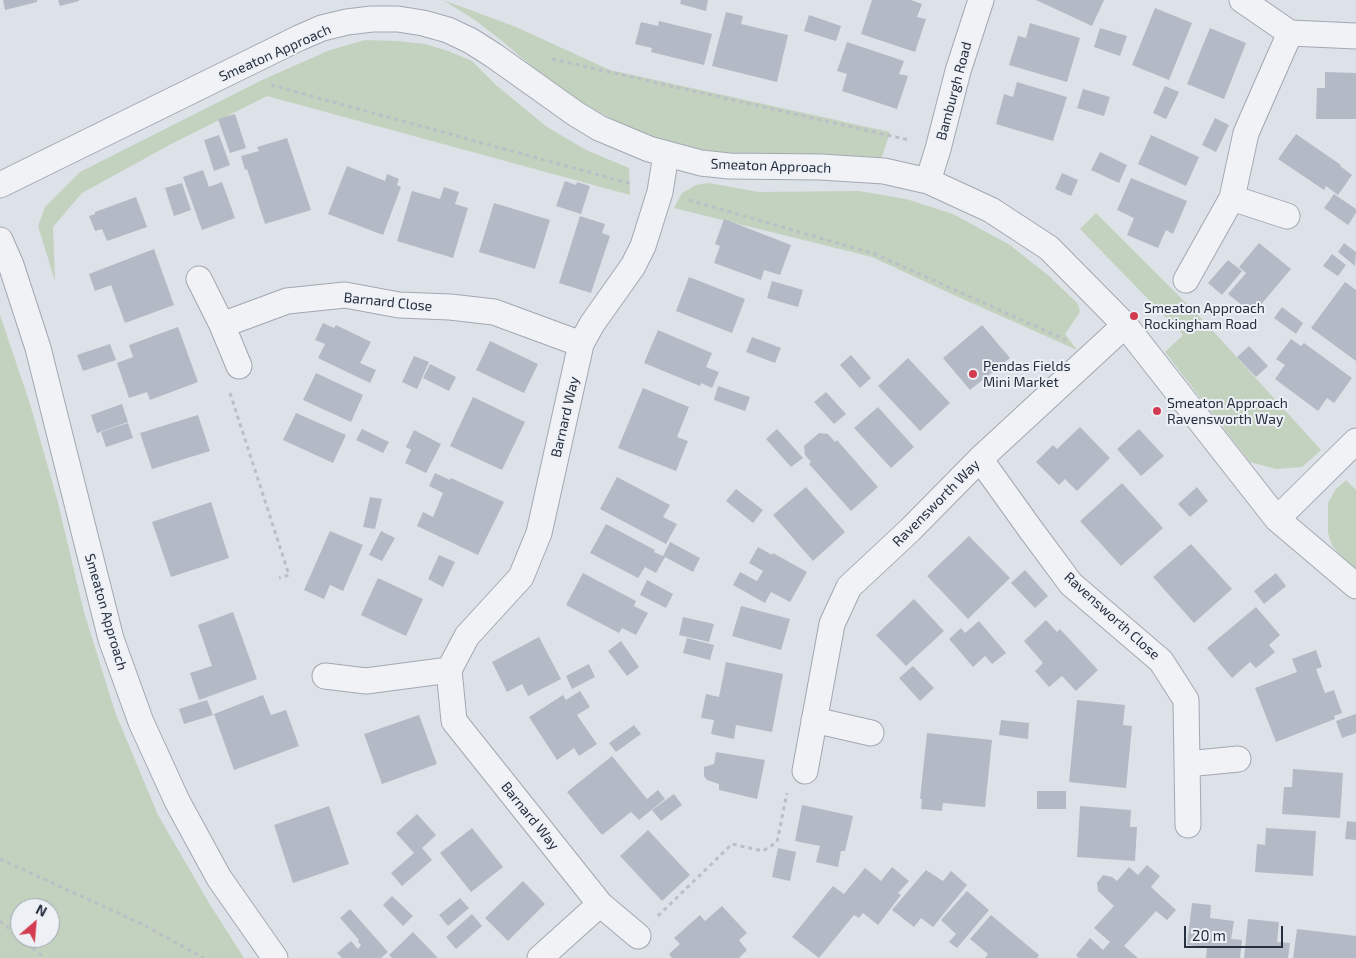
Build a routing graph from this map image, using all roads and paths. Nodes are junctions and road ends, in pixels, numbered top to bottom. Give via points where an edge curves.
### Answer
1 (981, 0) edge
2 (1242, 0) edge
3 (410, 11) edge
4 (1290, 32) junction
5 (1356, 36) edge
6 (548, 58) dead end
7 (938, 149) junction
8 (666, 154) junction
9 (928, 181) junction
10 (0, 185) edge
11 (1232, 198) junction
12 (1287, 216) dead end
13 (0, 240) edge
14 (199, 279) dead end
15 (1186, 280) dead end
16 (222, 325) junction
17 (1125, 325) junction
18 (581, 344) junction
19 (239, 366) joint
20 (1356, 441) edge
21 (980, 458) junction
22 (1277, 519) junction
23 (279, 578) dead end
24 (1356, 586) edge
25 (449, 670) junction
26 (325, 676) dead end
27 (814, 720) junction
28 (871, 733) dead end
29 (1238, 759) dead end
30 (1187, 764) junction
31 (804, 771) joint
32 (1188, 825) dead end
33 (0, 859) edge
34 (600, 904) junction
35 (0, 921) edge
36 (10, 930) edge
37 (638, 936) joint
38 (32, 948) edge
39 (44, 958) edge
40 (204, 958) edge
41 (275, 958) edge
42 (540, 958) edge

1 - 7 street, Bamburgh Road
2 - 4 street
3 - 8 street, Smeaton Approach via 471,41 591,124 623,140
3 - 10 street, Smeaton Approach via 398,19 372,19 322,28
4 - 5 street
4 - 11 street via 1246,133
6 - 7 path
7 - 9 street, Bamburgh Road
8 - 9 street, Smeaton Approach via 729,166 884,170
8 - 18 street, Barnard Way via 660,192 643,246
9 - 17 street, Smeaton Approach via 991,210 1049,248
11 - 12 street
11 - 15 street
13 - 41 street, Smeaton Approach via 38,348 111,639 141,722 177,801 219,878
14 - 16 street
16 - 18 street, Barnard Close via 286,301 345,295 399,305 494,312
16 - 19 street
17 - 21 street, Ravensworth Way
17 - 22 street, Smeaton Approach
18 - 25 street, Barnard Way via 539,533 521,577 467,636
19 - 23 path via 230,393 289,575
20 - 22 street
21 - 27 street, Ravensworth Way via 849,587 832,624
21 - 30 street, Ravensworth Close via 1071,584 1161,661 1186,700
22 - 24 street, Smeaton Approach
25 - 26 street via 366,681
25 - 34 street, Barnard Way via 454,721
27 - 28 street
27 - 31 street, Ravensworth Way
29 - 30 street
30 - 32 street, Ravensworth Close
31 - 37 path via 790,781 777,842 763,851 732,844
33 - 40 path via 142,924
34 - 37 street, Barnard Way
34 - 42 street
35 - 36 path
38 - 39 path

